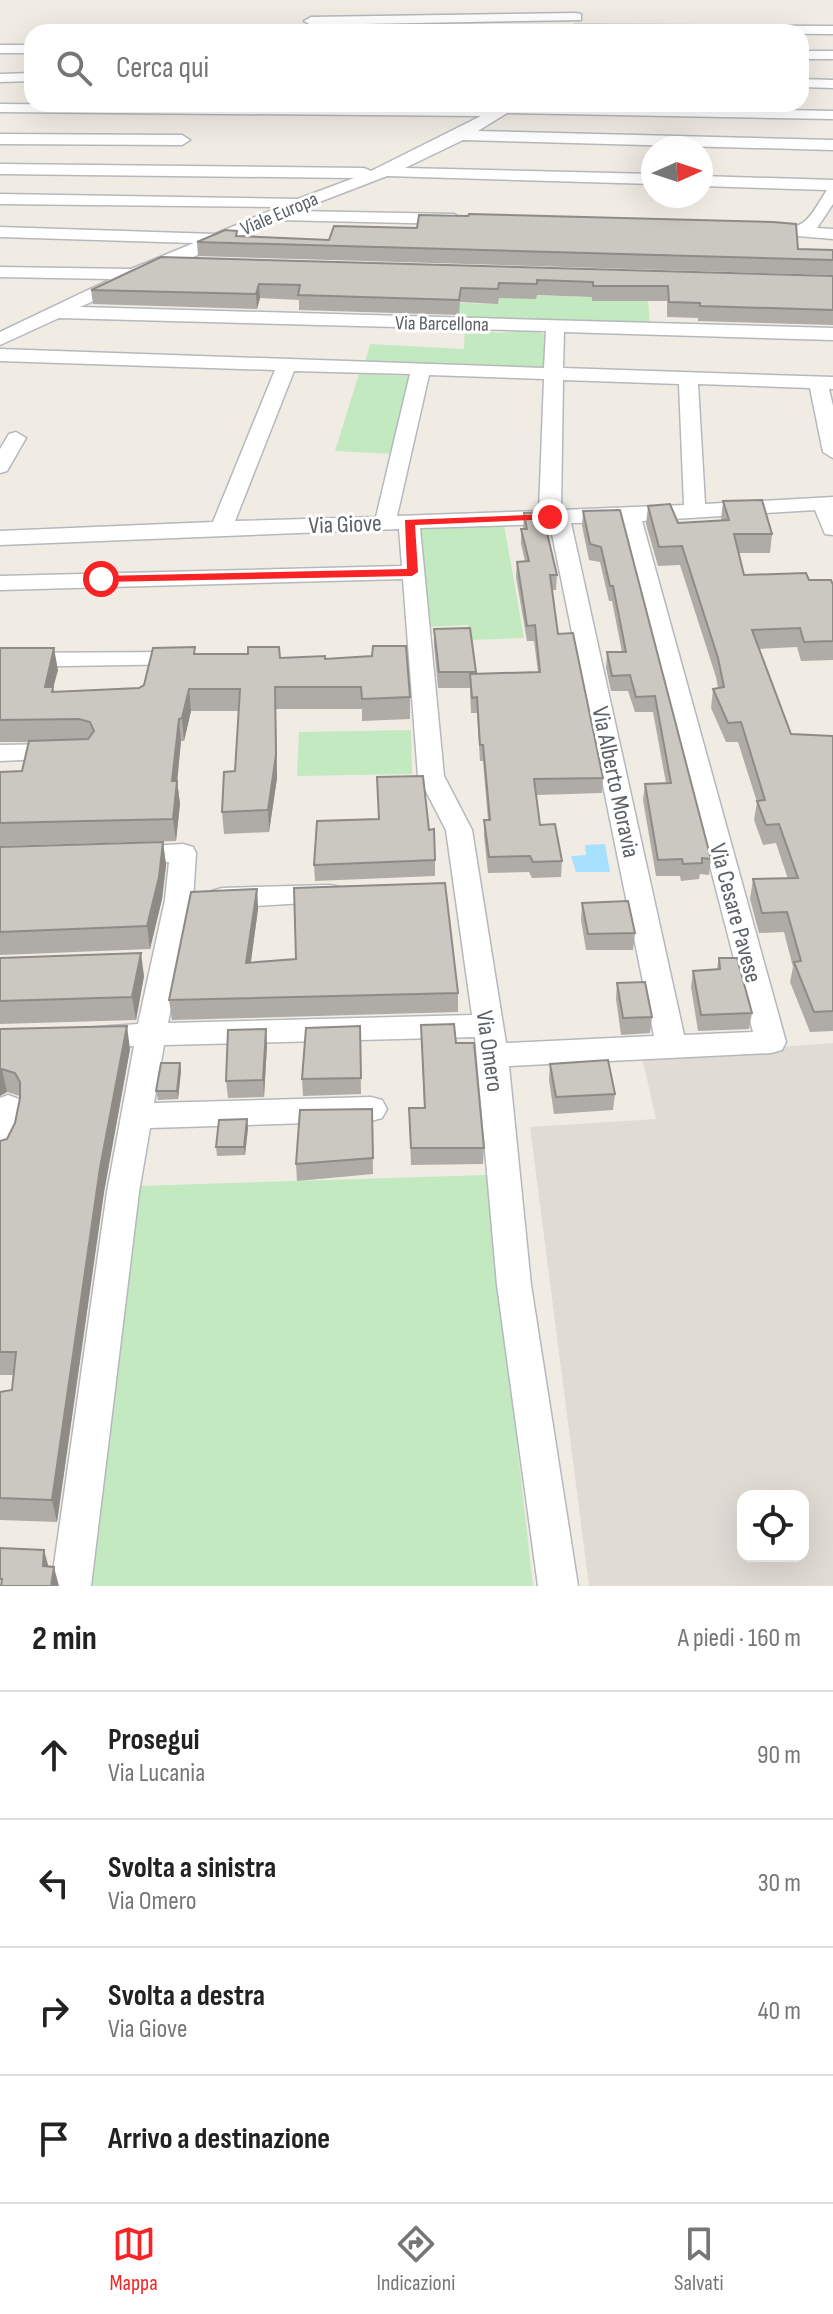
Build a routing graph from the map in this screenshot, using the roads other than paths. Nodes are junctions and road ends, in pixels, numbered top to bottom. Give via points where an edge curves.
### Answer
1 (576, 0) edge
2 (311, 21) dead end
3 (469, 24) edge
4 (574, 24) edge
5 (809, 30) edge
6 (833, 30) edge
7 (0, 49) edge
8 (24, 49) edge
9 (809, 55) edge
10 (833, 55) edge
11 (24, 77) edge
12 (0, 78) edge
13 (809, 83) edge
14 (833, 84) edge
15 (0, 108) edge
16 (24, 108) edge
17 (499, 112) edge
18 (693, 112) edge
19 (833, 115) edge
20 (460, 135) junction
21 (0, 139) edge
22 (182, 140) dead end
23 (833, 145) edge
24 (0, 169) edge
25 (383, 173) junction
26 (641, 179) edge
27 (713, 181) edge
28 (833, 185) edge
29 (833, 192) edge
30 (0, 199) edge
31 (304, 202) junction
32 (270, 216) junction
33 (474, 219) edge
34 (740, 227) edge
35 (802, 230) junction
36 (0, 232) edge
37 (833, 234) edge
38 (219, 239) junction
39 (163, 264) junction
40 (209, 266) edge
41 (0, 272) edge
42 (135, 274) junction
43 (51, 312) junction
44 (555, 326) junction
45 (833, 334) edge
46 (0, 339) edge
47 (0, 355) edge
48 (286, 366) junction
49 (420, 371) junction
50 (553, 375) junction
51 (688, 379) junction
52 (826, 382) edge
53 (16, 438) dead end
54 (833, 452) edge
55 (0, 467) edge
56 (828, 504) edge
57 (695, 511) junction
58 (630, 515) junction
59 (554, 516) junction
60 (397, 523) junction
61 (221, 528) junction
62 (833, 529) edge
63 (0, 538) edge
64 (412, 572) junction
65 (0, 583) edge
66 (202, 659) edge
67 (0, 660) edge
68 (82, 752) edge
69 (0, 753) edge
70 (107, 855) edge
71 (466, 887) junction
72 (435, 888) edge
73 (359, 892) edge
74 (179, 900) junction
75 (153, 1035) junction
76 (61, 1037) edge
77 (490, 1040) junction
78 (672, 1048) junction
79 (8, 1107) dead end
80 (371, 1109) edge
81 (138, 1116) junction
82 (0, 1150) edge
83 (71, 1586) edge
84 (558, 1586) edge

1 - 4 street
2 - 3 street
5 - 6 street
7 - 8 street
9 - 10 street
11 - 12 street
13 - 14 street
15 - 16 street
17 - 20 street, Viale Europa
18 - 19 street
20 - 23 street
20 - 25 street, Viale Europa
21 - 22 street
24 - 25 street
25 - 26 street
25 - 31 street, Viale Europa
27 - 28 street
29 - 35 street
30 - 31 street
31 - 32 street, Viale Europa
32 - 33 street
32 - 38 street, Viale Europa
34 - 35 street
35 - 37 street
36 - 38 street
38 - 39 street, Viale Europa
39 - 40 street
39 - 42 street, Viale Europa
41 - 42 street
42 - 43 street, Viale Europa
43 - 44 street, Via Barcellona
43 - 46 street, Viale Europa
44 - 45 street, Via Barcellona
44 - 50 street, Via Alberto Moravia
47 - 48 street
48 - 49 street
48 - 61 street
49 - 50 street
49 - 60 street, Via Omero
50 - 51 street
50 - 59 street, Via Alberto Moravia
51 - 52 street
51 - 57 street
52 - 54 street
53 - 55 street
56 - 57 street, Via Giove
56 - 62 street
57 - 58 street, Via Giove
58 - 59 street, Via Giove
58 - 78 street, Via Cesare Pavese via 771,1042
59 - 60 street, Via Giove
59 - 78 street, Via Alberto Moravia
60 - 61 street, Via Giove
60 - 64 street, Via Omero
61 - 63 street, Via Giove
64 - 65 street
64 - 71 street, Via Omero via 411,658 431,776 459,830
66 - 67 street
68 - 69 street
70 - 74 street via 183,853
71 - 72 street
71 - 77 street, Via Omero
73 - 74 street
74 - 75 street via 149,963
75 - 76 street, Via Cesare Pavese
75 - 77 street, Via Cesare Pavese
75 - 81 street
77 - 78 street, Via Cesare Pavese
77 - 84 street, Via Omero via 514,1285
79 - 82 street
80 - 81 street
81 - 83 street via 123,1192

